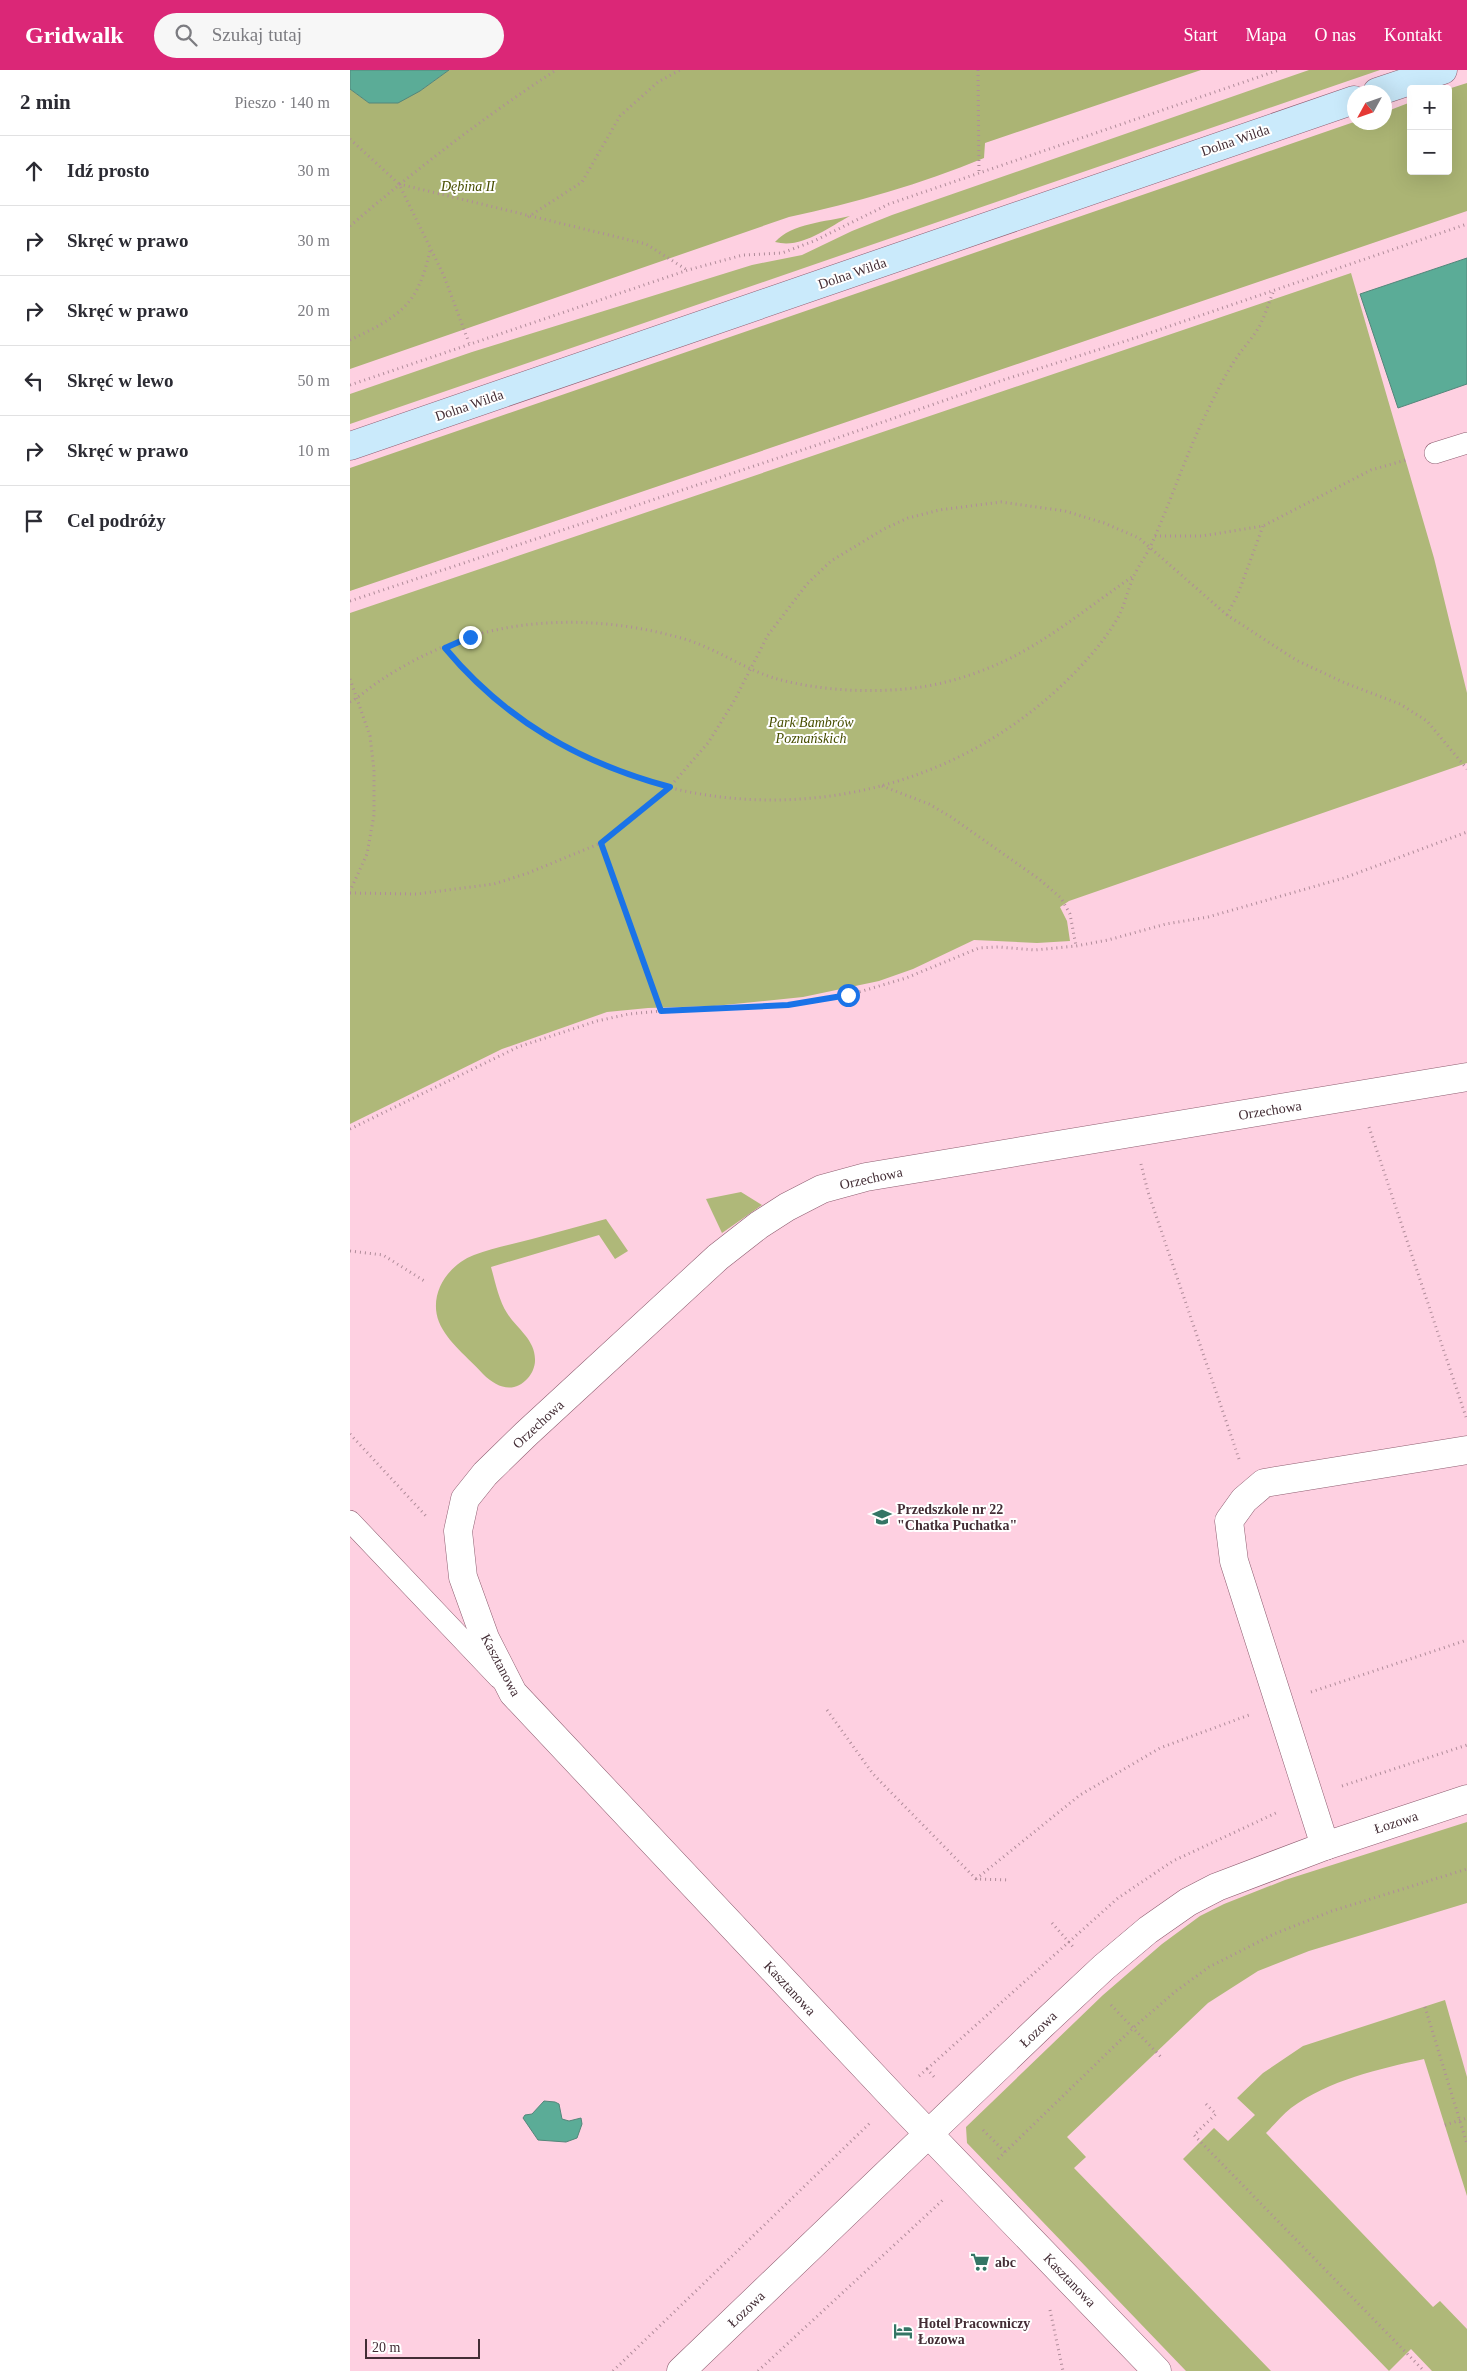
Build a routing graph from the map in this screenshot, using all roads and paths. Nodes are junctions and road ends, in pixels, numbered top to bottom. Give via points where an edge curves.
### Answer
1 (556, 70) edge
2 (680, 70) edge
3 (978, 70) edge
4 (1279, 70) edge
5 (1443, 70) edge
6 (1392, 87) edge
7 (1347, 102) edge
8 (350, 139) edge
9 (979, 173) junction
10 (399, 184) junction
11 (528, 217) junction
12 (1467, 224) edge
13 (350, 226) edge
14 (430, 251) junction
15 (688, 270) junction
16 (1274, 290) junction
17 (350, 340) edge
18 (469, 343) junction
19 (350, 385) edge
20 (1467, 443) edge
21 (350, 446) edge
22 (1435, 453) joint
23 (1263, 526) junction
24 (1155, 536) junction
25 (1150, 548) junction
26 (1134, 576) junction
27 (350, 601) edge
28 (1227, 615) junction
29 (445, 648) junction
30 (751, 668) junction
31 (350, 679) edge
32 (356, 698) junction
33 (350, 702) edge
34 (1467, 769) edge
35 (882, 786) junction
36 (670, 787) junction
37 (1467, 832) edge
38 (601, 843) junction
39 (350, 892) edge
40 (1076, 946) junction
41 (661, 1011) junction
42 (1467, 1077) edge
43 (1362, 1094) junction
44 (350, 1129) edge
45 (1139, 1156) dead end
46 (350, 1251) edge
47 (426, 1282) dead end
48 (1467, 1420) edge
49 (350, 1434) edge
50 (1467, 1450) edge
51 (1264, 1483) junction
52 (428, 1518) dead end
53 (350, 1521) edge
54 (464, 1577) joint
55 (1467, 1640) edge
56 (513, 1693) junction
57 (1280, 1704) junction
58 (827, 1710) dead end
59 (1467, 1799) edge
60 (1325, 1846) junction
61 (1467, 1869) edge
62 (976, 1879) junction
63 (1010, 1880) dead end
64 (1088, 1982) junction
65 (1425, 2007) dead end
66 (1133, 2028) junction
67 (1161, 2057) dead end
68 (895, 2099) junction
69 (1206, 2104) dead end
70 (1467, 2118) edge
71 (1460, 2120) junction
72 (1445, 2125) dead end
73 (929, 2135) junction
74 (1467, 2144) edge
75 (969, 2176) junction
76 (1049, 2308) dead end
77 (613, 2371) edge
78 (681, 2371) edge
79 (758, 2371) edge
80 (1063, 2371) edge
81 (1157, 2371) edge
82 (1424, 2371) edge

1 - 10 path
2 - 11 path via 658,82 620,116 582,182
3 - 9 path
4 - 9 path
5 - 6 main road
7 - 21 main road, Dolna Wilda
8 - 10 path
9 - 15 path via 889,204 782,253 743,256
10 - 11 path
10 - 13 path
10 - 14 path
11 - 15 path via 646,244
12 - 16 path
14 - 17 path via 419,286 406,307 382,325
14 - 18 path via 444,276
15 - 18 path
16 - 24 path via 1259,328 1234,362 1205,417
16 - 27 path
18 - 19 path
20 - 22 lane
22 - 23 path via 1371,470
23 - 24 path via 1202,536
23 - 28 path
24 - 25 path
25 - 26 path
25 - 28 path
25 - 30 path via 1139,538 1104,523 1027,504 1001,502 908,518 831,562 813,578 781,616
26 - 30 path via 1020,655 945,683 857,690 773,678
26 - 35 path via 1117,620 1096,648 1024,716 967,754
28 - 34 path via 1296,660 1400,704 1427,720
29 - 30 path via 470,637 499,630 562,623 612,624 684,638
29 - 32 path via 412,661
29 - 36 path via 482,687 533,728 592,761
30 - 36 path via 708,743
31 - 32 path
32 - 33 path
32 - 39 path via 370,736 374,815 367,854
35 - 36 path via 776,802 747,801
35 - 40 path via 929,804 952,817 1039,879 1061,898 1070,914
36 - 38 path
37 - 40 path via 1344,878 1208,917
38 - 39 path via 494,884 417,894
38 - 41 path
40 - 41 path via 1035,950 979,948 898,980 848,995 788,1005
41 - 44 path via 597,1021 518,1047
42 - 43 street, Orzechowa
43 - 48 path via 1370,1129
43 - 54 street, Orzechowa via 866,1176 822,1188 787,1207 718,1257 485,1474 465,1499 458,1531
45 - 51 path via 1148,1192 1241,1463
46 - 47 path via 383,1255
49 - 52 path
50 - 51 street
51 - 57 street via 1244,1500 1229,1521 1234,1561
53 - 56 lane
54 - 56 street, Kasztanowa via 485,1638
55 - 57 path
56 - 68 street, Kasztanowa
57 - 60 street
57 - 62 path via 1160,1748 1080,1795
58 - 62 path via 872,1774
59 - 60 street, Łozowa
60 - 64 street, Łozowa via 1217,1887 1188,1902 1148,1930
61 - 66 path via 1332,1912 1233,1953 1176,1991
62 - 63 path
64 - 66 path
64 - 73 street, Łozowa
65 - 71 path
66 - 67 path
66 - 75 path via 998,2160 984,2161
68 - 73 street, Kasztanowa
68 - 77 path
69 - 82 path via 1216,2114 1194,2135
70 - 71 path
71 - 72 path
71 - 74 path
73 - 75 street, Kasztanowa
73 - 78 street, Łozowa
75 - 79 path
75 - 81 street, Kasztanowa
76 - 80 path

